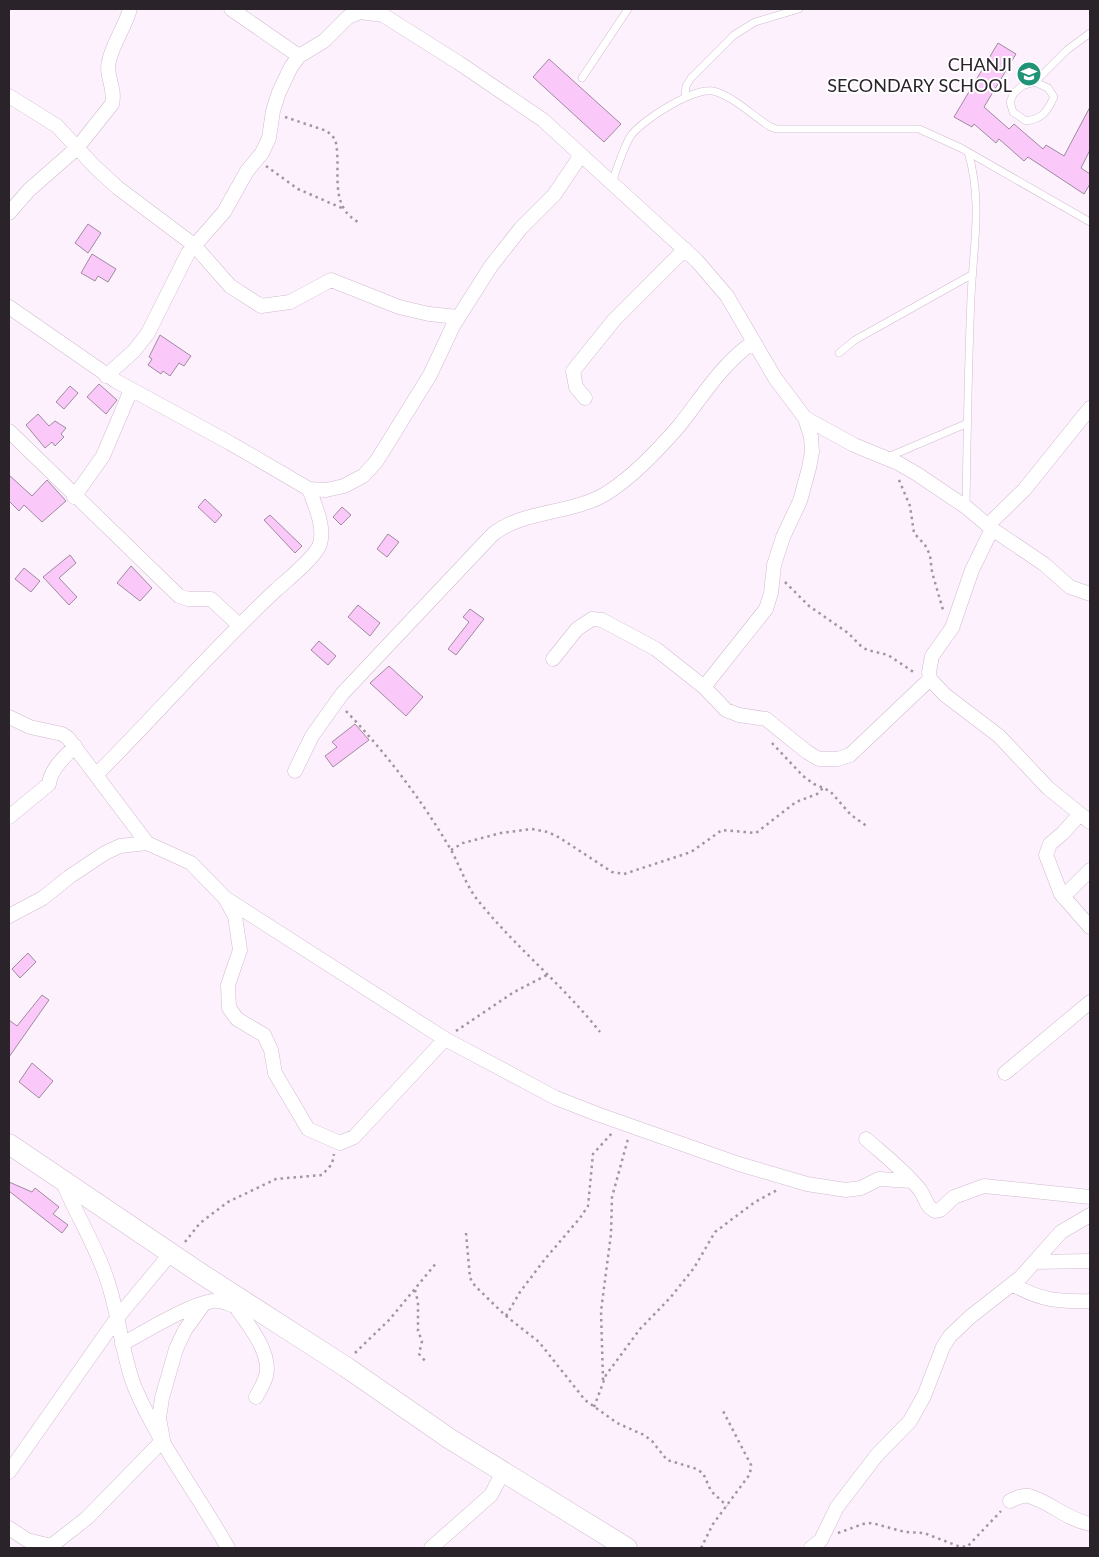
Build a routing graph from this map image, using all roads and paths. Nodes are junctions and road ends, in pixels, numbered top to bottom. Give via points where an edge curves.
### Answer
1 (130, 9) edge
2 (231, 9) edge
3 (628, 9) edge
4 (799, 9) edge
5 (350, 13) edge
6 (1090, 33) edge
7 (299, 56) junction
8 (582, 78) dead end
9 (1035, 82) junction
10 (9, 96) edge
11 (685, 97) junction
12 (273, 112) junction
13 (77, 148) junction
14 (968, 152) junction
15 (581, 155) junction
16 (257, 159) junction
17 (612, 184) junction
18 (344, 210) junction
19 (9, 213) edge
20 (1090, 222) edge
21 (360, 223) dead end
22 (194, 245) junction
23 (685, 249) junction
24 (973, 274) junction
25 (9, 307) edge
26 (458, 317) junction
27 (752, 343) junction
28 (839, 353) dead end
29 (106, 376) junction
30 (131, 390) junction
31 (585, 398) dead end
32 (1090, 408) edge
33 (805, 418) junction
34 (968, 424) junction
35 (9, 431) edge
36 (891, 460) junction
37 (309, 489) junction
38 (74, 497) junction
39 (966, 507) junction
40 (990, 527) junction
41 (772, 576) junction
42 (1070, 587) junction
43 (1090, 594) edge
44 (1090, 603) edge
45 (239, 625) junction
46 (949, 633) junction
47 (553, 660) dead end
48 (928, 681) junction
49 (704, 687) junction
50 (336, 701) junction
51 (9, 717) edge
52 (767, 738) dead end
53 (75, 746) junction
54 (295, 771) dead end
55 (96, 774) junction
56 (823, 788) junction
57 (9, 817) edge
58 (1085, 818) edge
59 (868, 827) dead end
60 (146, 843) junction
61 (451, 850) junction
62 (1090, 870) edge
63 (1063, 897) junction
64 (225, 898) junction
65 (9, 916) edge
66 (1090, 927) edge
67 (547, 975) junction
68 (1090, 1002) edge
69 (600, 1032) dead end
70 (445, 1039) junction
71 (1005, 1073) dead end
72 (626, 1124) junction
73 (866, 1139) dead end
74 (335, 1141) junction
75 (9, 1144) edge
76 (60, 1178) junction
77 (793, 1180) junction
78 (912, 1181) junction
79 (1090, 1197) edge
80 (1090, 1215) edge
81 (466, 1233) dead end
82 (173, 1254) junction
83 (1090, 1261) edge
84 (437, 1262) dead end
85 (1035, 1262) junction
86 (1012, 1284) junction
87 (416, 1290) junction
88 (1090, 1301) edge
89 (238, 1303) junction
90 (203, 1305) junction
91 (506, 1316) junction
92 (117, 1318) junction
93 (122, 1344) junction
94 (428, 1363) dead end
95 (346, 1367) junction
96 (603, 1381) junction
97 (256, 1397) dead end
98 (594, 1406) junction
99 (722, 1409) dead end
100 (163, 1440) junction
101 (9, 1472) edge
102 (503, 1472) junction
103 (1010, 1501) joint
104 (727, 1506) junction
105 (1090, 1524) edge
106 (9, 1528) edge
107 (816, 1544) edge
108 (228, 1548) edge
109 (431, 1548) edge
110 (626, 1548) edge
111 (701, 1548) edge

1 - 13 street via 109,62 114,95 112,104
2 - 7 street
3 - 8 lane
4 - 11 lane via 755,22 734,35 691,78
5 - 7 street via 324,41
5 - 15 street via 383,15 515,99
6 - 9 lane via 1067,50
7 - 12 street via 290,67
9 - 9 lane via 1022,86 1010,102 1013,112 1026,122 1038,120 1054,97 1048,88
10 - 13 street via 57,126
11 - 14 lane via 712,91 776,129 919,129
11 - 17 lane via 631,136
12 - 16 street via 269,138
12 - 18 path via 327,131 335,139 337,186
13 - 19 street via 29,190
13 - 22 street via 118,188
14 - 20 lane
14 - 24 lane via 975,176 977,205
15 - 17 street
15 - 26 street via 554,195 521,228 491,266
16 - 18 path via 298,189
16 - 22 street via 239,183 224,212
17 - 23 street
18 - 21 path
22 - 26 street via 230,286 261,306 290,302 332,280 399,307
22 - 29 street via 179,268 148,333 134,351
23 - 27 street via 722,289
23 - 31 street via 614,320 579,363 573,379
24 - 28 lane via 855,340
24 - 34 lane
25 - 29 street
26 - 37 street via 430,375 376,462 363,476 344,486
27 - 33 street
27 - 50 street via 725,368 651,456 611,491 590,503 516,521 493,534
29 - 30 street
30 - 37 street
30 - 38 street via 103,456
32 - 40 street
33 - 36 street via 854,445
33 - 41 street via 811,438 809,468
34 - 36 lane
34 - 39 lane
35 - 38 street
36 - 39 street
36 - 46 path via 910,506 914,534 930,555
37 - 45 street via 319,514 320,546
38 - 45 street via 179,596 211,599
39 - 40 street
40 - 42 street via 1044,564
40 - 46 street
41 - 48 path via 796,591 809,606 867,650 888,655
41 - 49 street via 766,609
42 - 43 street
42 - 44 street
45 - 55 street via 159,712
46 - 48 street via 932,656
47 - 49 street via 577,628 592,619 602,620 656,650
48 - 49 street via 850,755 829,760 807,752 766,719 726,710
48 - 58 street via 999,736 1048,788
50 - 54 street via 312,736
50 - 61 path via 404,777
51 - 53 street via 30,727 62,734
52 - 56 path via 803,776
53 - 55 street
53 - 57 street via 56,766 49,784
55 - 60 street
56 - 59 path
56 - 61 path via 817,794 796,802 756,833 722,830 692,852 624,874 612,872 548,832 517,830 472,840
58 - 63 street via 1047,849 1049,866
60 - 64 street via 191,863
60 - 65 street via 120,846 106,853 44,898
61 - 67 path via 476,898
62 - 63 street
63 - 66 street
64 - 70 street
64 - 74 street via 235,916 240,950 228,985 229,1008 237,1019 264,1035 271,1050 275,1073 308,1129
67 - 69 path via 574,1000
67 - 70 path via 514,992
68 - 71 street
70 - 72 street via 556,1098
70 - 74 street via 354,1138 347,1142
72 - 77 street
72 - 91 path via 593,1154 588,1206 545,1259
72 - 96 path via 612,1197 611,1234 601,1311
73 - 78 street
74 - 82 path via 332,1164 322,1175 276,1179 228,1202 200,1223
75 - 76 street
76 - 82 street
76 - 92 street via 105,1272
77 - 78 street via 846,1190 879,1180
77 - 96 path via 755,1202 715,1232 694,1268 640,1329
78 - 79 street via 921,1191 927,1206 935,1212 954,1197 984,1186
80 - 85 street via 1062,1232
81 - 91 path via 470,1278
82 - 89 street
82 - 92 street
83 - 85 street
84 - 87 path
85 - 86 street
86 - 88 street via 1031,1295 1052,1301
86 - 107 street via 950,1336 910,1421 877,1455 837,1507
87 - 94 path via 418,1331 422,1341 419,1354
87 - 95 path
89 - 90 street via 222,1301
89 - 95 street
89 - 97 street via 266,1360 266,1377
90 - 93 street
90 - 100 street via 176,1349 159,1418
91 - 98 path via 539,1342 560,1371
92 - 93 street
92 - 101 street
93 - 100 street via 135,1387
95 - 102 street
96 - 98 path
98 - 104 path via 617,1423 644,1435 667,1460 703,1474 712,1491
99 - 104 path via 751,1465 746,1481
100 - 106 street via 87,1518 51,1546 27,1540
100 - 108 street
102 - 109 street via 491,1495
102 - 110 street
103 - 105 street via 1030,1496 1066,1516
103 - 107 path via 967,1547 924,1533 905,1532 872,1523
104 - 111 path

